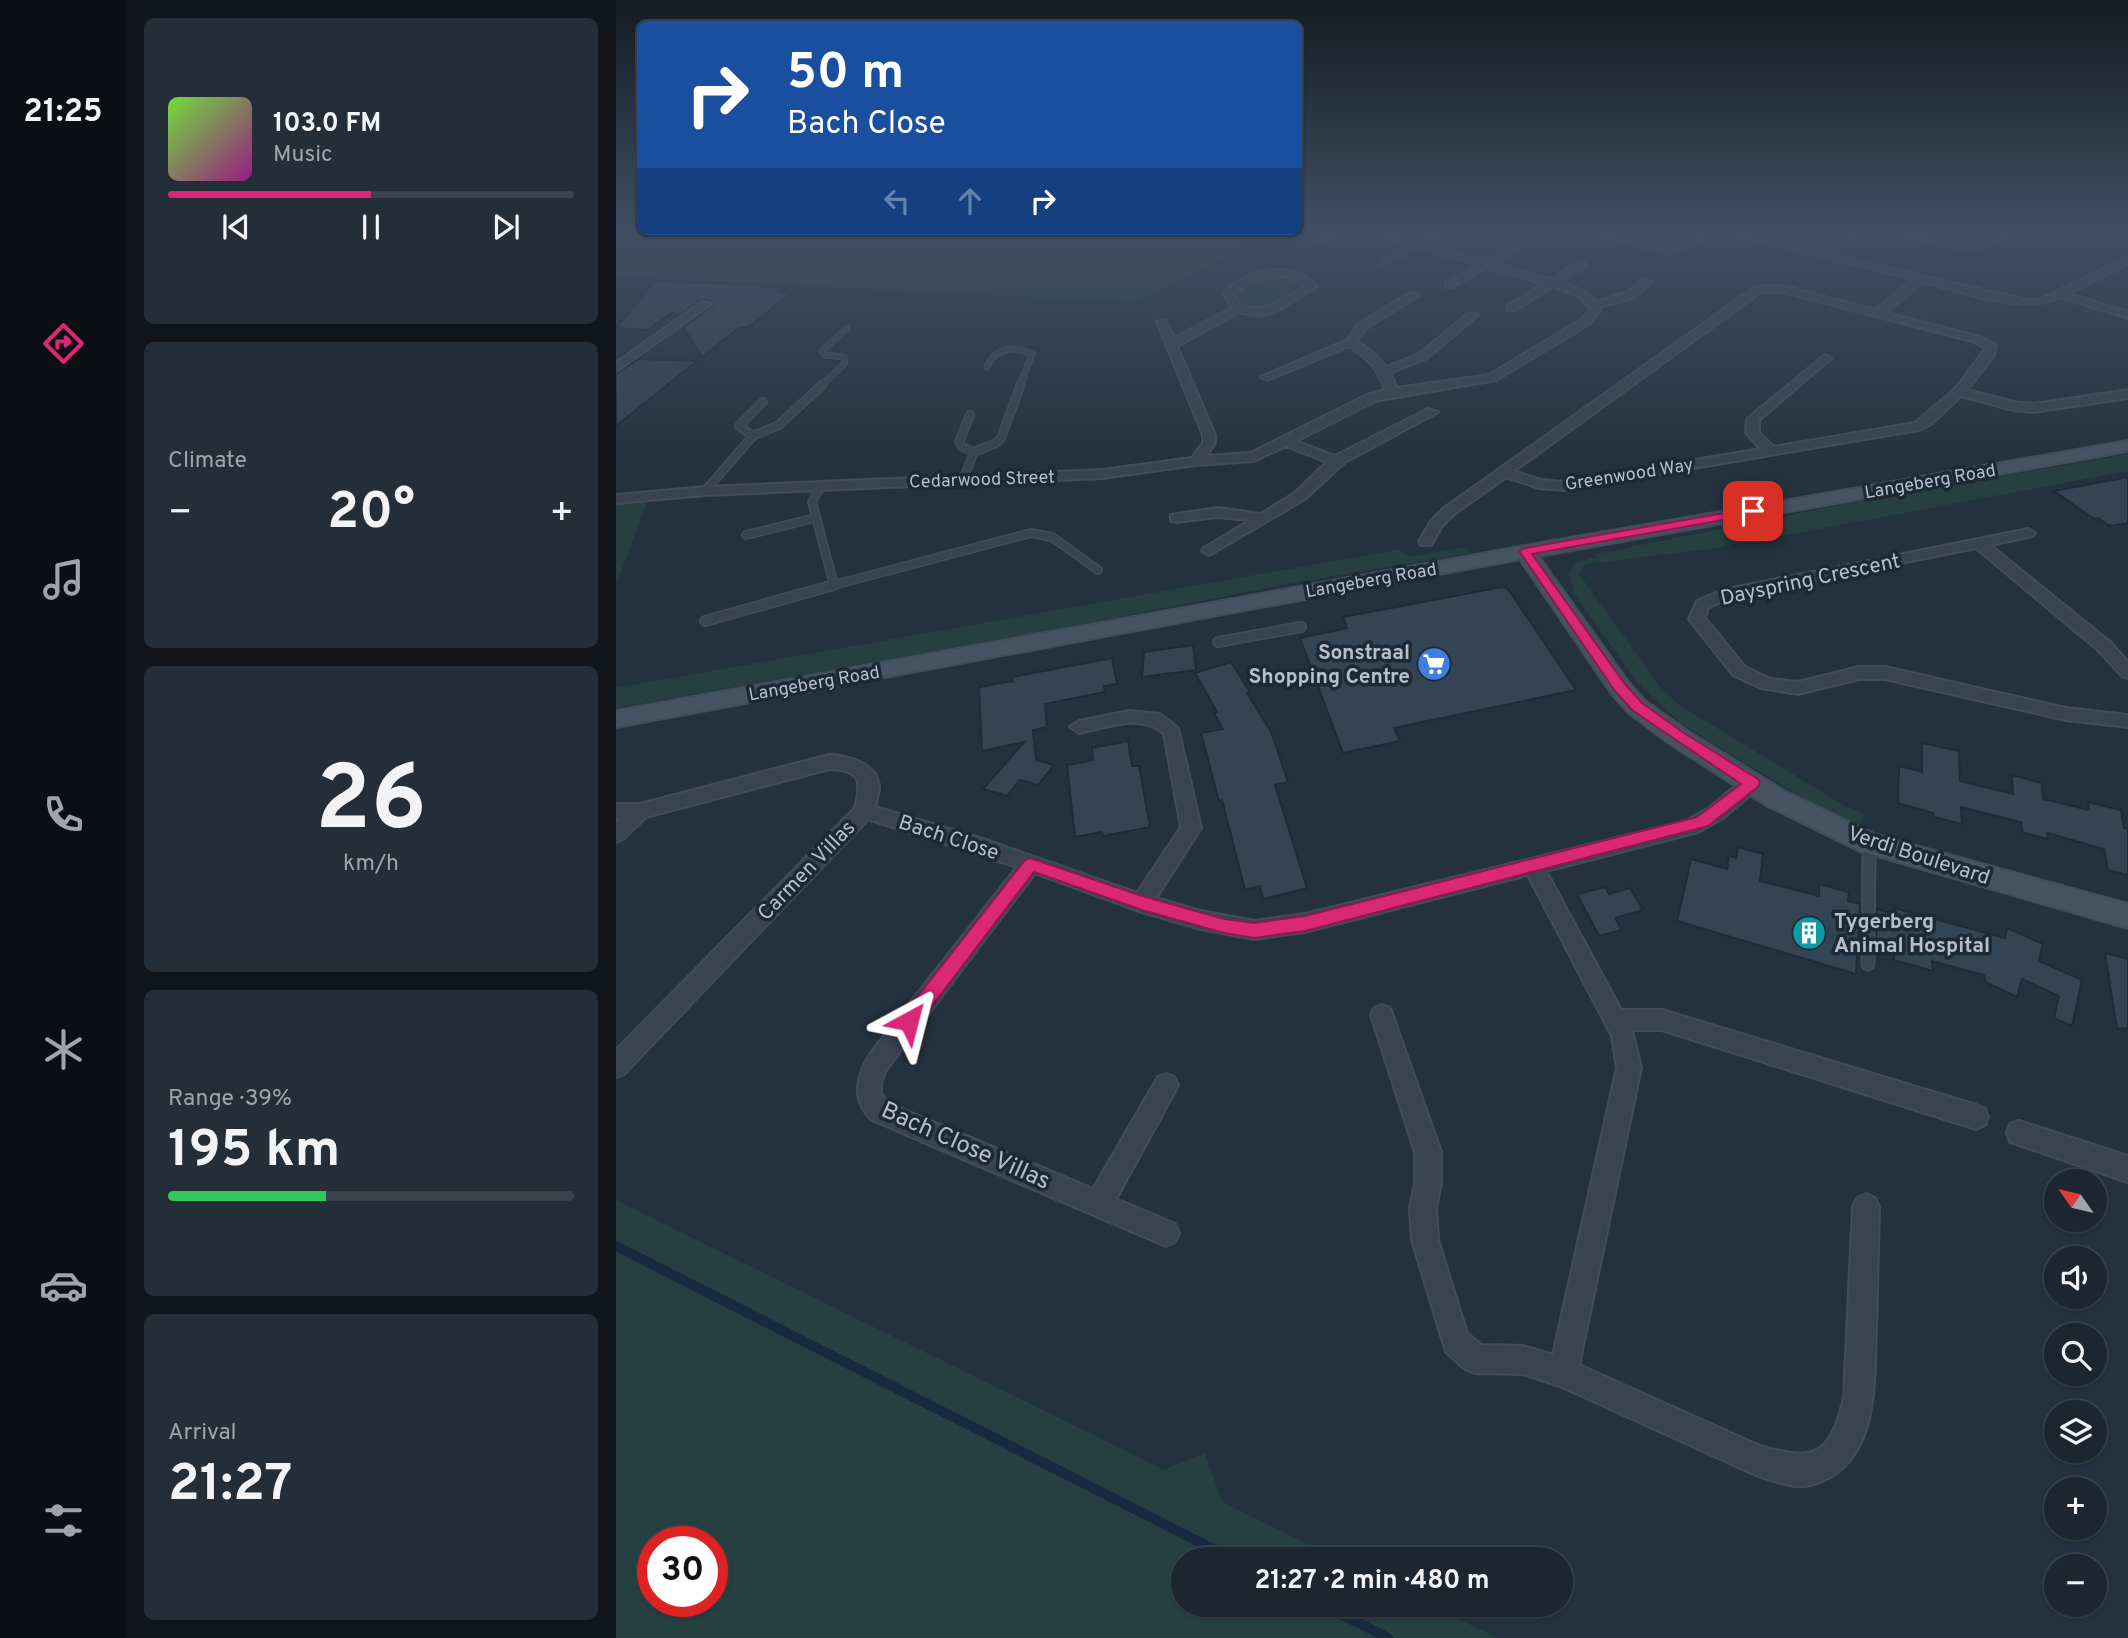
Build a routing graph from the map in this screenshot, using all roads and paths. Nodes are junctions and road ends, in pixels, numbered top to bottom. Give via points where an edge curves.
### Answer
1 (701, 307) edge
2 (1275, 307) edge
3 (1393, 307) edge
4 (1594, 307) edge
5 (1733, 307) edge
6 (1853, 307) edge
7 (1886, 307) edge
8 (2101, 307) edge
9 (1238, 309) joint
10 (1878, 314) junction
11 (1472, 315) dead end
12 (2128, 316) edge
13 (1162, 323) dead end
14 (847, 328) dead end
15 (1351, 342) junction
16 (1171, 344) junction
17 (1825, 358) dead end
18 (988, 367) dead end
19 (616, 368) edge
20 (1385, 372) junction
21 (1267, 377) dead end
22 (1958, 391) junction
23 (1393, 392) junction
24 (2128, 394) edge
25 (763, 402) dead end
26 (1432, 412) dead end
27 (970, 415) dead end
28 (753, 436) junction
29 (1287, 442) junction
30 (2128, 446) edge
31 (1770, 450) junction
32 (974, 452) junction
33 (1196, 461) junction
34 (1336, 461) junction
35 (1505, 472) junction
36 (963, 480) junction
37 (820, 487) junction
38 (705, 491) junction
39 (616, 499) edge
40 (815, 518) junction
41 (1176, 518) dead end
42 (1261, 519) junction
43 (2028, 534) dead end
44 (746, 535) dead end
45 (1426, 542) dead end
46 (1980, 544) junction
47 (1209, 551) dead end
48 (1525, 551) junction
49 (1098, 570) dead end
50 (834, 585) junction
51 (705, 621) dead end
52 (1300, 627) dead end
53 (1218, 642) dead end
54 (2128, 672) edge
55 (616, 719) edge
56 (2128, 721) edge
57 (1079, 727) dead end
58 (1752, 783) junction
59 (616, 811) edge
60 (640, 811) junction
61 (864, 811) junction
62 (616, 834) edge
63 (1870, 844) junction
64 (1030, 864) junction
65 (1533, 865) junction
66 (1142, 903) junction
67 (2128, 916) edge
68 (1868, 964) dead end
69 (1382, 1015) dead end
70 (1615, 1020) junction
71 (616, 1066) edge
72 (1166, 1085) dead end
73 (1976, 1117) dead end
74 (2019, 1133) dead end
75 (2128, 1169) edge
76 (1099, 1203) junction
77 (1866, 1207) dead end
78 (1166, 1233) dead end
79 (1563, 1373) junction

1 - 19 street
2 - 9 street via 1258,313
3 - 15 street via 1361,327
4 - 23 street, Cedarwood Street via 1586,322 1502,374 1478,382
5 - 35 street, Greenwood Way
6 - 10 street, Greenwood Way
7 - 10 street
8 - 12 street
9 - 16 street
10 - 22 street, Greenwood Way via 1992,347
11 - 20 street via 1423,356
13 - 16 street
14 - 28 lane via 822,351 844,358 845,363 779,425
15 - 20 street via 1370,354
15 - 21 street
16 - 33 street via 1210,439
17 - 31 street via 1753,419 1751,433
18 - 32 lane via 999,351 1032,354 999,441
20 - 23 street
22 - 24 street via 2034,408
22 - 31 street, Greenwood Way via 1931,421 1919,426
23 - 29 street, Cedarwood Street via 1359,403
25 - 28 lane via 740,426
26 - 34 street
27 - 32 lane via 958,442
28 - 38 lane
29 - 33 street, Cedarwood Street via 1232,461
29 - 34 street
30 - 48 main road, Langeberg Road
31 - 35 street, Greenwood Way via 1564,486 1539,484
32 - 36 lane
33 - 36 street, Cedarwood Street via 1102,474
34 - 42 street via 1313,486
35 - 45 street via 1441,518
36 - 37 street, Cedarwood Street
37 - 38 street, Cedarwood Street
37 - 40 lane via 813,502
38 - 39 street, Cedarwood Street
40 - 44 lane
40 - 50 lane
41 - 42 street via 1212,510
42 - 47 street
43 - 46 street, Dayspring Crescent
46 - 54 street via 2104,646
46 - 56 street, Dayspring Crescent via 1728,593 1702,604 1697,620 1739,671 1777,687 1798,688 1859,673 1885,673 2066,714
48 - 55 main road, Langeberg Road
48 - 58 main road, Verdi Boulevard via 1637,707
49 - 50 lane via 1052,537 1031,533
50 - 51 lane
52 - 53 lane
57 - 66 street via 1146,717 1160,720 1172,732 1191,828
58 - 63 main road, Verdi Boulevard
58 - 65 street, Bach Close via 1691,827
59 - 60 street, Carmen Villas
60 - 61 street, Carmen Villas via 842,762 860,769 868,779
60 - 62 street, Carmen Villas
61 - 64 street, Bach Close
61 - 71 street, Carmen Villas
63 - 67 main road, Verdi Boulevard
63 - 68 lane
64 - 66 street, Bach Close
64 - 76 street, Bach Close Villas via 878,1062 867,1085 868,1096 881,1112
65 - 66 street, Bach Close via 1263,930 1224,926
65 - 70 street
69 - 79 street via 1428,1152 1425,1240 1456,1342 1475,1359 1524,1360
70 - 73 street via 1661,1020
70 - 79 street via 1628,1051 1629,1068
72 - 76 street
74 - 75 street
76 - 78 street, Bach Close Villas
77 - 79 street via 1858,1397 1852,1429 1826,1463 1786,1469 1758,1461

